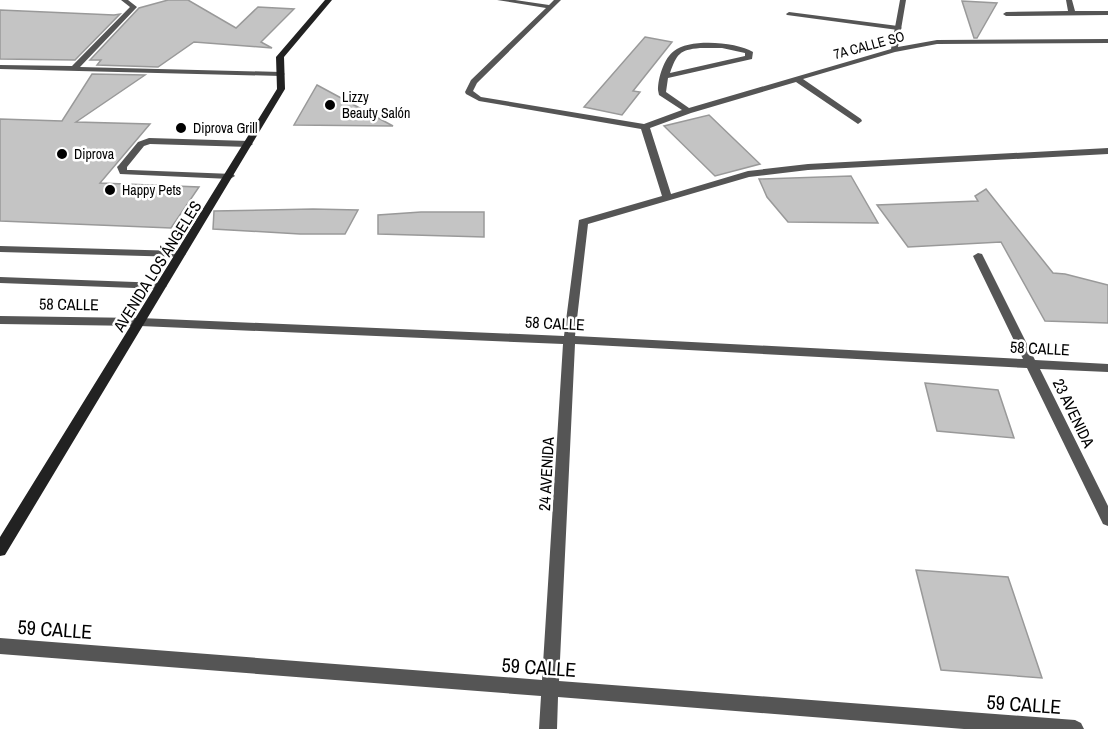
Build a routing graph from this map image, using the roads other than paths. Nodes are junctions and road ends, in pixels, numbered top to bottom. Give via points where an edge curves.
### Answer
1 (124, 0) edge
2 (329, 0) edge
3 (500, 0) edge
4 (558, 0) edge
5 (903, 0) edge
6 (1069, 0) edge
7 (551, 7) junction
8 (1072, 13) junction
9 (1108, 13) edge
10 (789, 14) dead end
11 (1006, 14) dead end
12 (898, 28) junction
13 (1108, 41) edge
14 (894, 50) junction
15 (1, 68) edge
16 (75, 69) junction
17 (281, 74) junction
18 (665, 76) junction
19 (797, 79) junction
20 (688, 111) junction
21 (858, 121) dead end
22 (645, 127) junction
23 (249, 144) junction
24 (1108, 151) edge
25 (230, 176) junction
26 (667, 197) junction
27 (0, 249) edge
28 (182, 254) junction
29 (978, 256) dead end
30 (0, 280) edge
31 (162, 286) junction
32 (0, 320) edge
33 (140, 322) junction
34 (569, 339) junction
35 (1033, 364) junction
36 (1108, 368) edge
37 (1108, 520) edge
38 (0, 550) edge
39 (0, 646) edge
40 (551, 689) junction
41 (548, 729) edge
42 (1075, 729) edge

1 - 16 street via 134,7
2 - 17 street, AVENIDA LOS ÁNGELES via 280,57
3 - 7 street
4 - 7 street
5 - 12 street
6 - 8 street
7 - 22 street via 474,82 469,92 479,99
8 - 9 street
8 - 11 street
10 - 12 street
12 - 14 street
13 - 14 street, 7A CALLE SO via 937,42
14 - 19 street, 7A CALLE SO
15 - 16 street
16 - 17 street
17 - 23 street, AVENIDA LOS ÁNGELES via 281,89
18 - 18 street via 674,54 686,48 711,46 749,52 749,57
18 - 20 street via 660,85 662,93
19 - 20 street, 7A CALLE SO
19 - 21 street
20 - 22 street, 7A CALLE SO
22 - 26 street
23 - 25 street, AVENIDA LOS ÁNGELES
23 - 25 street via 149,141 141,144 123,167 123,172 131,173
24 - 26 street via 798,168 748,174
25 - 28 street, AVENIDA LOS ÁNGELES
26 - 34 street, 24 AVENIDA via 583,222
27 - 28 street
28 - 31 street, AVENIDA LOS ÁNGELES
29 - 35 street, 23 AVENIDA
30 - 31 street
31 - 33 street, AVENIDA LOS ÁNGELES
32 - 33 street, 58 CALLE
33 - 34 street, 58 CALLE
33 - 38 street, AVENIDA LOS ÁNGELES
34 - 35 street, 58 CALLE
34 - 40 street, 24 AVENIDA
35 - 36 street, 58 CALLE
35 - 37 street, 23 AVENIDA
39 - 40 street, 59 CALLE
40 - 41 street, 24 AVENIDA
40 - 42 street, 59 CALLE

